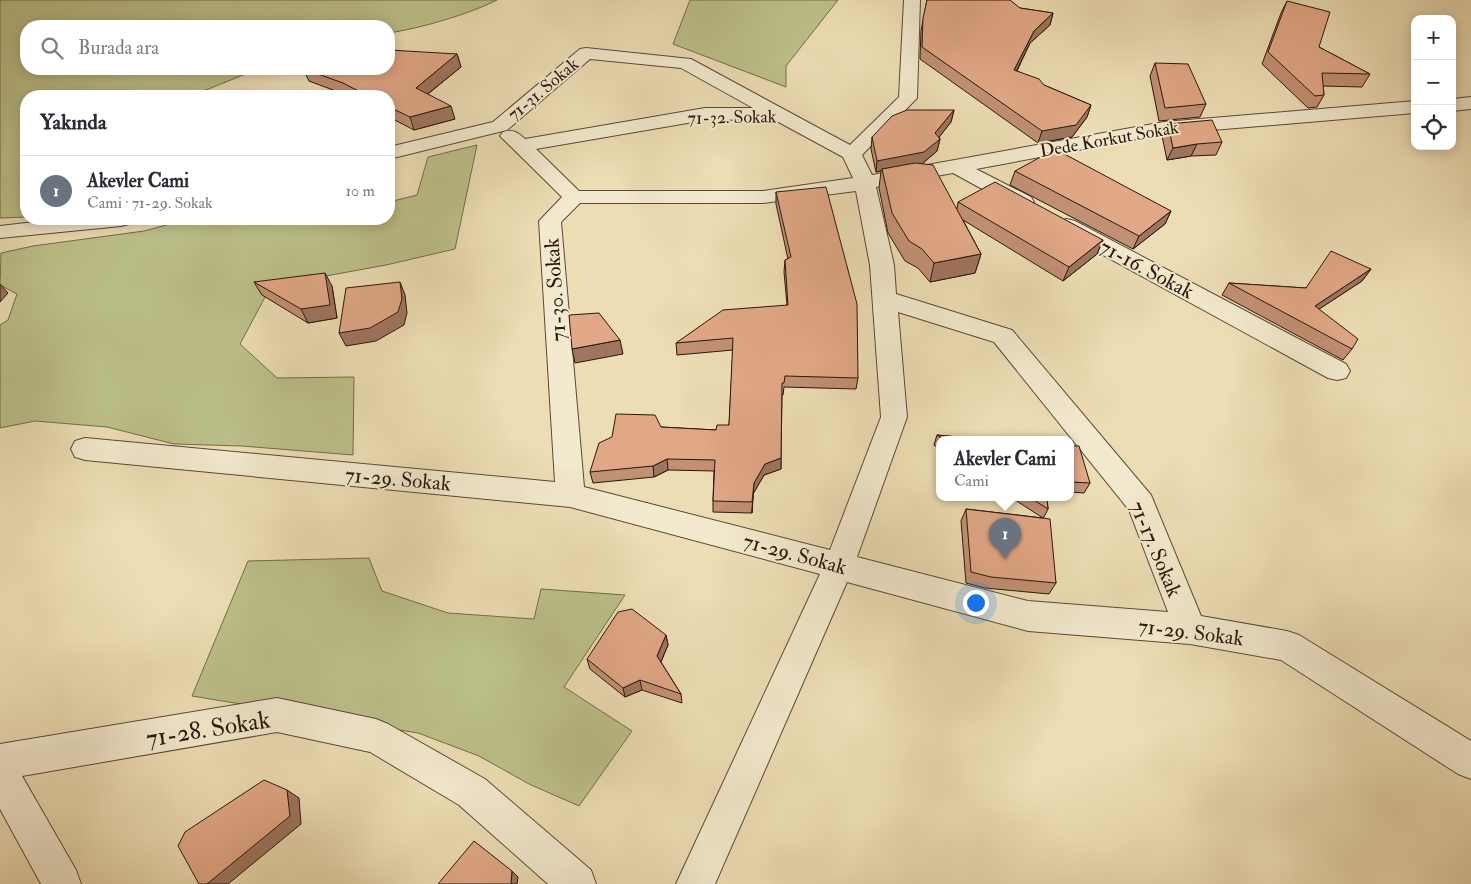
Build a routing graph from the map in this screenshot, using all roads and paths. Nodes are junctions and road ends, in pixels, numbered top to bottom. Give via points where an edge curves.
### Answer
1 (912, 0) edge
2 (1471, 103) edge
3 (1456, 104) edge
4 (1411, 107) edge
5 (780, 113) junction
6 (500, 126) junction
7 (520, 146) junction
8 (395, 152) edge
9 (852, 154) junction
10 (956, 166) junction
11 (865, 183) junction
12 (574, 197) junction
13 (67, 225) edge
14 (3, 232) dead end
15 (885, 299) junction
16 (1337, 371) dead end
17 (85, 449) dead end
18 (570, 495) junction
19 (839, 566) junction
20 (1190, 629) junction
21 (1471, 761) edge
22 (0, 762) edge
23 (0, 773) edge
24 (62, 884) edge
25 (577, 884) edge
26 (695, 884) edge

1 - 9 street via 908,98
2 - 3 street
4 - 10 street, Dede Korkut Sokak via 1164,128
5 - 6 street, 71-31. Sokak via 686,64 586,53
5 - 7 street, 71-32. Sokak via 705,114
5 - 9 street, 71-32. Sokak
6 - 7 street
6 - 8 street
7 - 12 street
9 - 11 street
10 - 11 street, Dede Korkut Sokak
10 - 16 street, 71-16. Sokak
11 - 12 street via 763,197
11 - 15 street via 882,265
12 - 18 street, 71-30. Sokak via 550,221
13 - 14 street
15 - 19 street via 894,417
15 - 20 street, 71-17. Sokak via 1003,336 1141,504
17 - 18 street, 71-29. Sokak
18 - 19 street, 71-29. Sokak
19 - 20 street, 71-29. Sokak via 1028,616
19 - 26 street
20 - 21 street, 71-29. Sokak via 1287,646
22 - 25 street, 71-28. Sokak via 277,715 376,736 472,792
23 - 24 street

